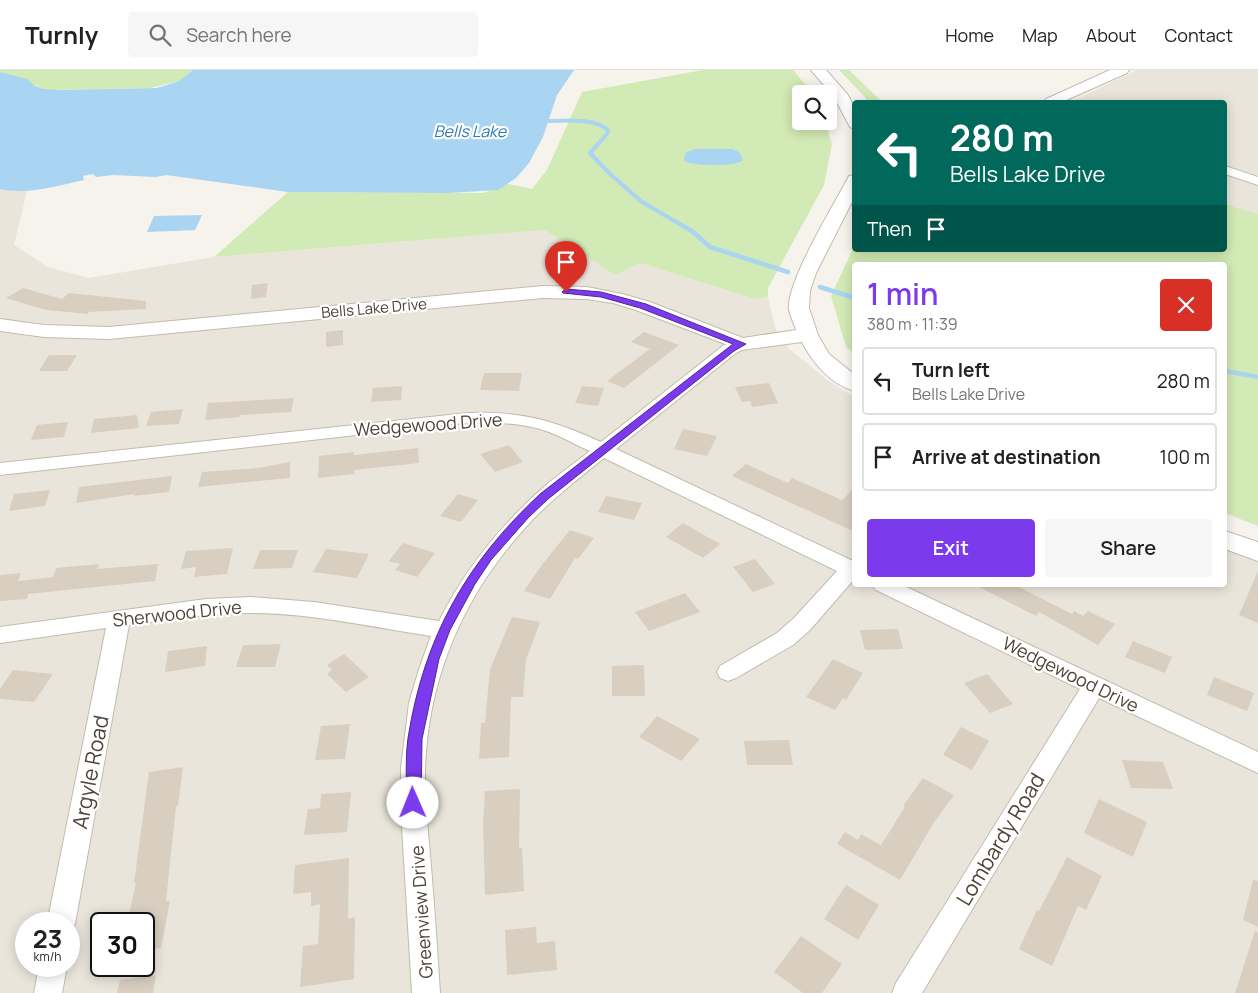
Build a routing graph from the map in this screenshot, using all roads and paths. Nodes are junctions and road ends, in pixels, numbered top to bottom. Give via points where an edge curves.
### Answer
1 (818, 70) edge
2 (1122, 70) edge
3 (1056, 100) edge
4 (852, 118) edge
5 (1227, 171) edge
6 (1258, 181) edge
7 (852, 186) edge
8 (0, 325) edge
9 (808, 336) junction
10 (741, 344) junction
11 (852, 383) edge
12 (603, 450) junction
13 (0, 469) edge
14 (1227, 540) edge
15 (1258, 552) edge
16 (852, 570) edge
17 (852, 571) edge
18 (888, 587) edge
19 (119, 619) junction
20 (444, 630) junction
21 (0, 635) edge
22 (728, 672) dead end
23 (1094, 686) junction
24 (1258, 764) edge
25 (63, 912) edge
26 (51, 977) edge
27 (48, 993) edge
28 (426, 993) edge
29 (906, 993) edge

1 - 4 street via 841,96
2 - 3 street
5 - 6 street
7 - 9 street via 800,291 799,308
8 - 10 street, Bells Lake Drive via 44,332 109,332 566,292 601,295 643,306
9 - 10 street, Greenview Drive
9 - 11 street via 820,357
10 - 12 street, Greenview Drive via 730,349
12 - 13 street, Wedgewood Drive via 542,424 509,418 474,417
12 - 16 street, Wedgewood Drive
12 - 20 street, Greenview Drive via 544,496 508,533 470,582
14 - 15 street
17 - 22 street via 785,639
18 - 23 street, Wedgewood Drive
19 - 20 street, Sherwood Drive via 206,607 251,605 314,610
19 - 21 street, Sherwood Drive
19 - 25 street, Argyle Road
20 - 28 street, Greenview Drive via 433,659 415,739 412,789
23 - 24 street, Wedgewood Drive
23 - 29 street, Lombardy Road
26 - 27 street

